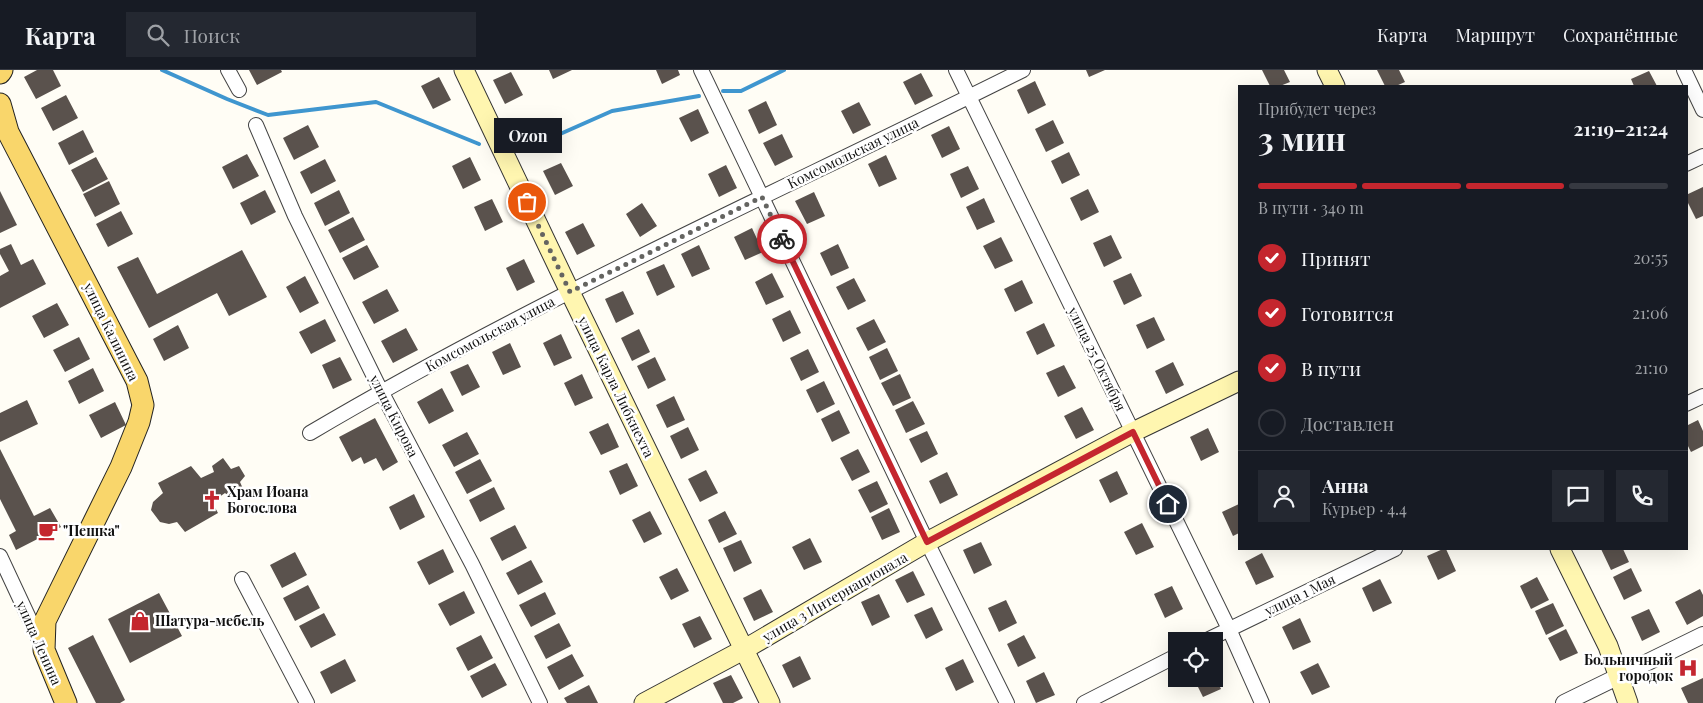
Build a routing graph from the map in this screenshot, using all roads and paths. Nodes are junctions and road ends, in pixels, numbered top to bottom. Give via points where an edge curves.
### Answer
1 (2, 70) edge
2 (228, 70) edge
3 (701, 70) edge
4 (956, 70) edge
5 (1024, 70) edge
6 (1327, 70) edge
7 (1684, 70) edge
8 (470, 72) edge
9 (0, 73) edge
10 (1334, 85) edge
11 (239, 90) dead end
12 (968, 98) junction
13 (0, 104) edge
14 (1703, 110) edge
15 (256, 125) dead end
16 (1703, 156) edge
17 (1688, 163) edge
18 (762, 197) junction
19 (570, 292) junction
20 (1238, 381) edge
21 (381, 391) junction
22 (1703, 396) edge
23 (1688, 403) edge
24 (1133, 432) junction
25 (310, 433) dead end
26 (927, 542) junction
27 (1393, 550) edge
28 (1560, 550) edge
29 (0, 556) edge
30 (242, 578) dead end
31 (1229, 629) junction
32 (1223, 632) edge
33 (1703, 635) edge
34 (745, 649) junction
35 (44, 650) junction
36 (1168, 660) edge
37 (1618, 677) junction
38 (66, 703) edge
39 (307, 703) edge
40 (540, 703) edge
41 (644, 703) edge
42 (770, 703) edge
43 (1007, 703) edge
44 (1084, 703) edge
45 (1262, 703) edge
46 (1564, 703) edge
47 (1628, 703) edge

1 - 9 main road
2 - 11 street
3 - 18 street
4 - 12 street, улица 25 Октября
5 - 12 street, Комсомольская улица
6 - 10 main road
7 - 14 street
8 - 19 main road, улица Карла Либкнехта
12 - 18 street, Комсомольская улица
12 - 24 street, улица 25 Октября
13 - 35 main road, улица Калинина via 8,132 137,381 144,405 121,467 45,621
15 - 21 street, улица Кирова via 295,216
16 - 17 street
18 - 19 street, Комсомольская улица
18 - 26 street
19 - 21 street, Комсомольская улица
19 - 34 main road, улица Карла Либкнехта
20 - 24 main road, улица 3 Интернационала
21 - 25 street, Комсомольская улица
21 - 40 street, улица Кирова via 472,564
22 - 23 street
24 - 26 main road, улица 3 Интернационала
24 - 31 street, улица 25 Октября
26 - 34 main road, улица 3 Интернационала
26 - 43 street
27 - 31 street, улица 1 Мая
28 - 37 main road via 1608,646
29 - 35 street, улица Ленина
30 - 39 street
31 - 32 street, улица 1 Мая
31 - 45 street, улица 25 Октября
33 - 37 street
34 - 41 main road, улица 3 Интернационала
34 - 42 main road, улица Карла Либкнехта
35 - 38 main road, улица Ленина
36 - 44 street
37 - 46 street
37 - 47 main road

